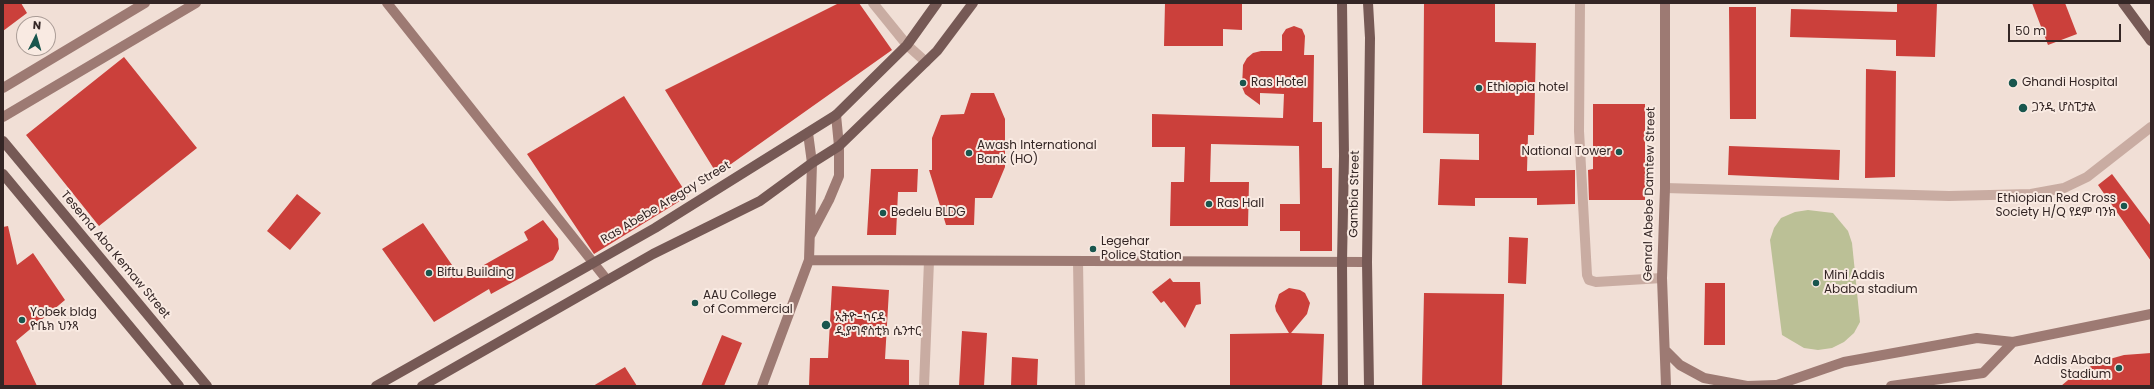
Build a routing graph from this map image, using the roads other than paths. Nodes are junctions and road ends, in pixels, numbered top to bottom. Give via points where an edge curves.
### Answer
1 (145, 3) edge
2 (196, 3) edge
3 (387, 3) edge
4 (873, 3) edge
5 (937, 3) edge
6 (973, 3) edge
7 (1342, 3) edge
8 (1368, 3) edge
9 (1580, 3) edge
10 (1665, 3) edge
11 (2123, 3) edge
12 (2151, 41) edge
13 (907, 45) junction
14 (926, 62) junction
15 (3, 88) edge
16 (836, 115) junction
17 (3, 117) edge
18 (2151, 127) edge
19 (808, 133) junction
20 (3, 141) edge
21 (839, 146) junction
22 (812, 163) junction
23 (3, 174) edge
24 (1664, 188) junction
25 (809, 238) junction
26 (809, 260) junction
27 (929, 261) junction
28 (1078, 261) junction
29 (592, 262) junction
30 (1342, 262) junction
31 (1367, 262) junction
32 (1662, 278) junction
33 (607, 280) junction
34 (2151, 314) edge
35 (2013, 342) junction
36 (1664, 350) junction
37 (179, 386) edge
38 (207, 386) edge
39 (376, 386) edge
40 (422, 386) edge
41 (762, 386) edge
42 (924, 386) edge
43 (1080, 386) edge
44 (1343, 386) edge
45 (1369, 386) edge
46 (1666, 386) edge
47 (1775, 386) edge
48 (1891, 386) edge

1 - 15 street
2 - 17 street
3 - 29 street
4 - 13 street
5 - 13 main road, Ras Abebe Aregay Street
6 - 14 main road
7 - 30 main road, Gambia Street
8 - 31 main road, Gambia Street via 1370,38
9 - 32 street via 1579,131 1587,275 1589,280 1596,282
10 - 24 street, Genral Abebe Damtew Street
11 - 12 main road
13 - 14 street
13 - 16 main road, Ras Abebe Aregay Street
14 - 21 main road
16 - 19 main road, Ras Abebe Aregay Street
16 - 21 street
18 - 24 street via 2087,177 2064,188 2031,194 1941,195
19 - 22 street
19 - 29 main road, Ras Abebe Aregay Street via 655,228
20 - 38 main road, Tesema Aba Kemaw Street
21 - 22 main road
21 - 25 street via 838,176 829,200
22 - 25 street
22 - 33 main road via 760,202 653,254
23 - 37 main road
24 - 32 street, Genral Abebe Damtew Street
25 - 26 street
26 - 27 street
26 - 41 street
27 - 28 street
27 - 42 street
28 - 30 street
28 - 43 street
29 - 33 street
29 - 39 main road, Ras Abebe Aregay Street
30 - 31 street
30 - 44 main road, Gambia Street
31 - 45 main road, Gambia Street
32 - 36 street, Genral Abebe Damtew Street
33 - 40 main road
34 - 35 street
35 - 47 street via 1977,338 1844,362
35 - 48 street via 1984,373
36 - 46 street, Genral Abebe Damtew Street
36 - 47 street via 1680,365 1704,378 1747,386

